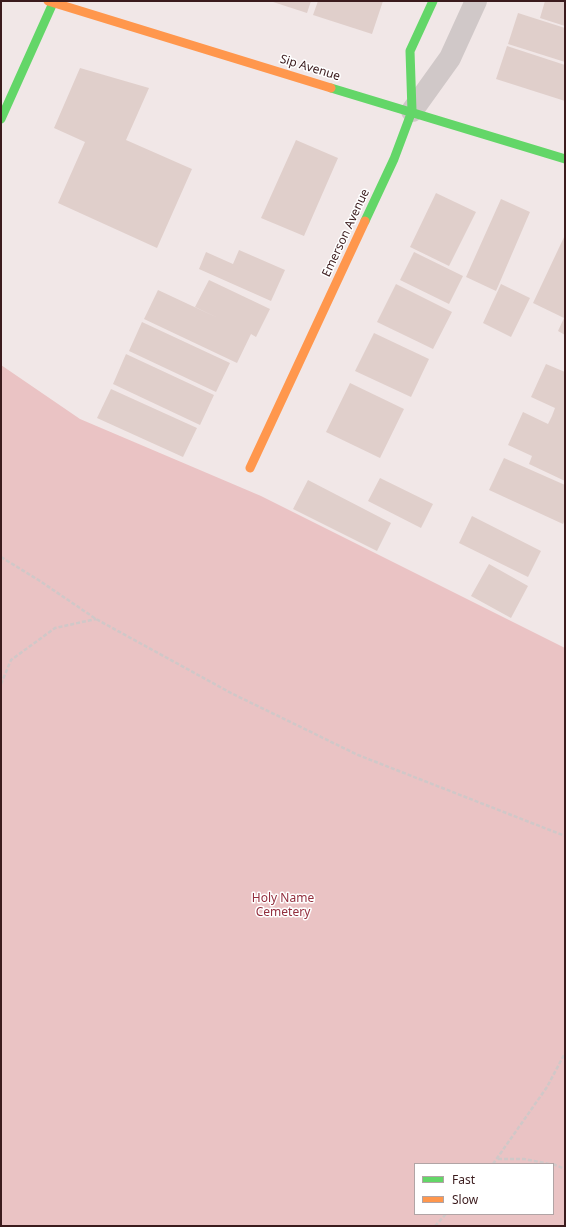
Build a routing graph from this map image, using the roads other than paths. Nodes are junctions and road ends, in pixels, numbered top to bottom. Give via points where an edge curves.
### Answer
1 (433, 1) edge
2 (476, 1) edge
3 (51, 2) edge
4 (412, 111) junction
5 (1, 119) edge
6 (565, 159) edge
7 (250, 468) dead end

1 - 4 street, Emerson Avenue via 410,51
2 - 4 street via 450,58
3 - 4 street, Sip Avenue
3 - 5 street
4 - 6 street, Sip Avenue
4 - 7 street, Emerson Avenue via 394,159

